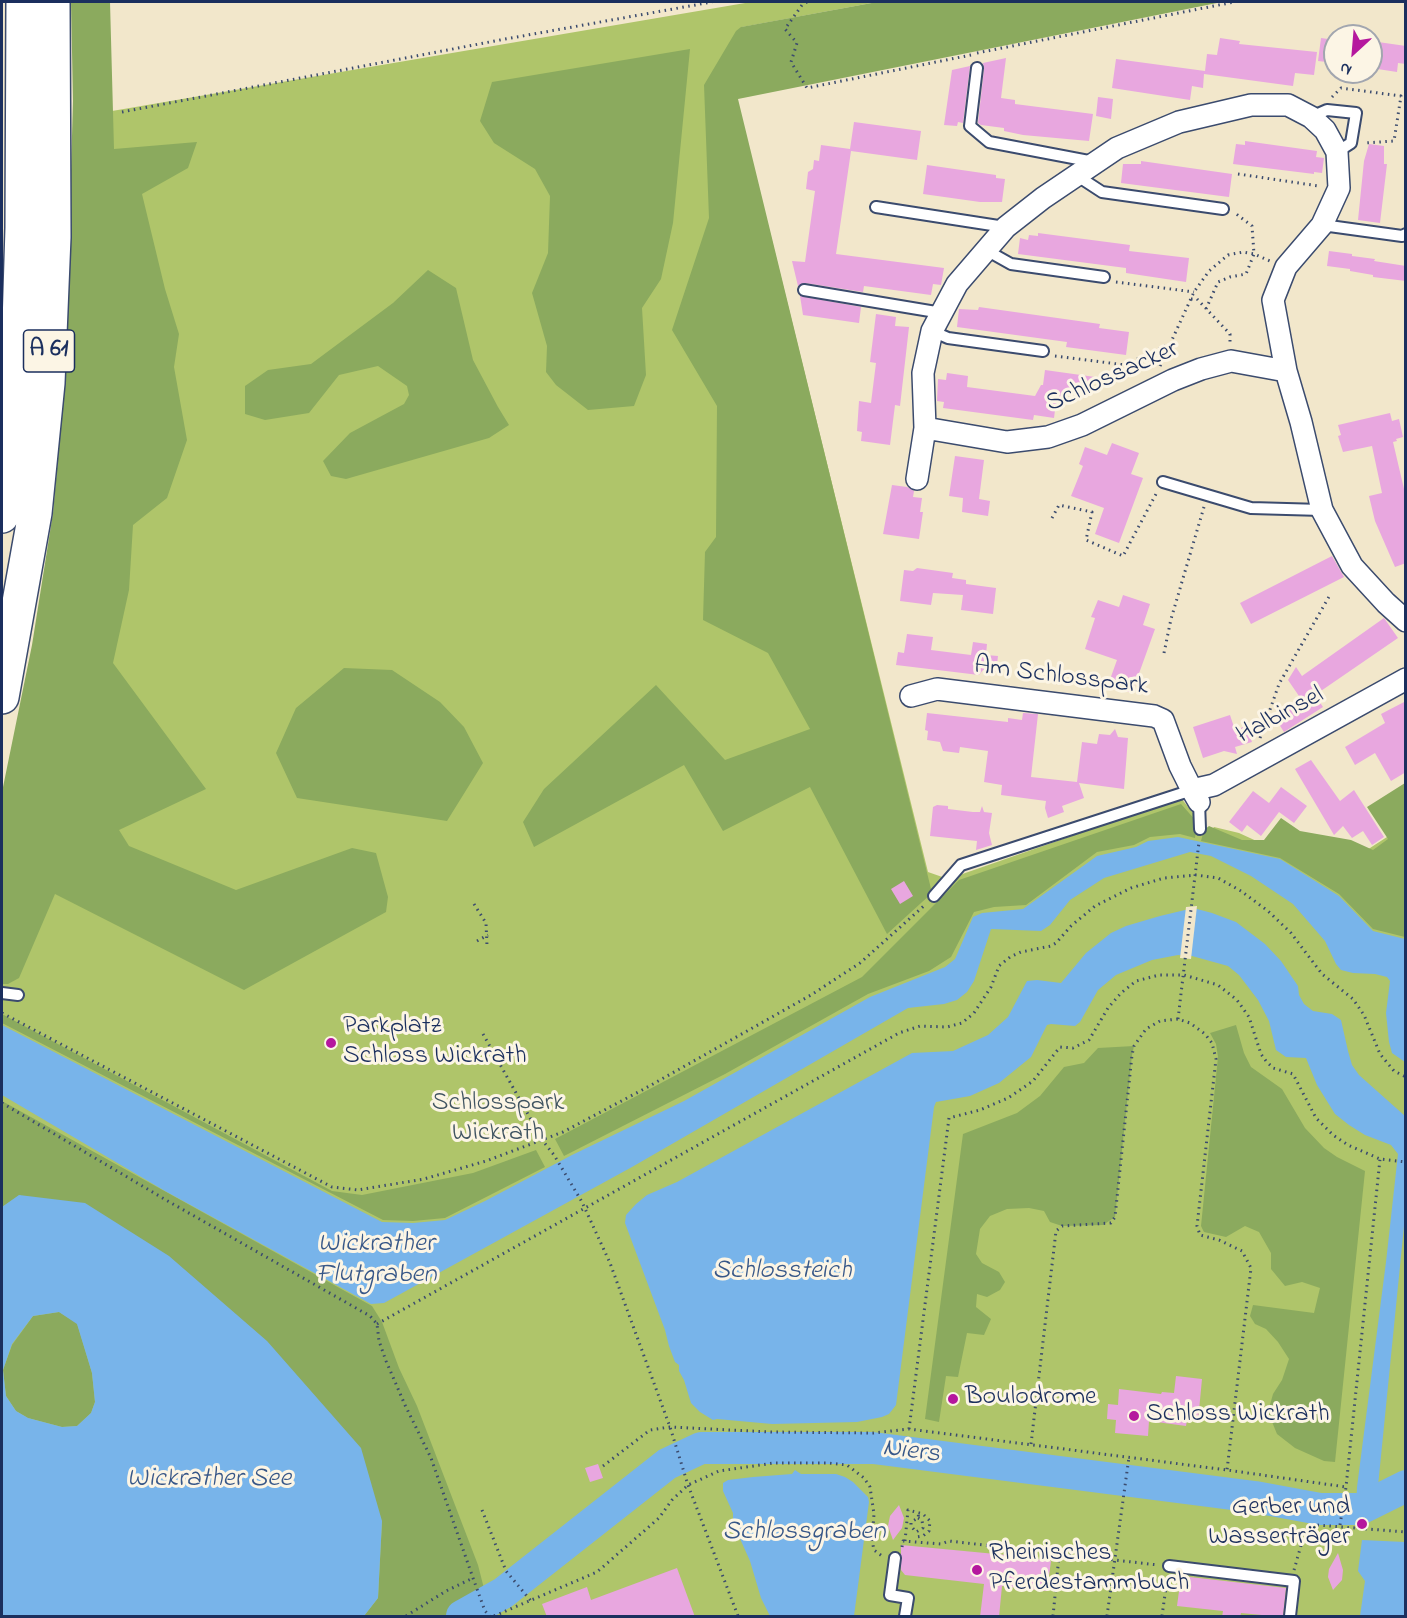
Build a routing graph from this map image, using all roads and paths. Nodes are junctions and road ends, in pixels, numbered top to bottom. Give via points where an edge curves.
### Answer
1 (23, 2) edge
2 (53, 2) edge
3 (712, 2) edge
4 (807, 2) edge
5 (1234, 2) edge
6 (977, 68) dead end
7 (122, 112) dead end
8 (1311, 117) junction
9 (1337, 152) junction
10 (1094, 162) junction
11 (1238, 174) dead end
12 (1076, 175) junction
13 (1339, 188) junction
14 (876, 207) dead end
15 (1223, 209) joint
16 (1322, 225) junction
17 (1006, 227) junction
18 (1406, 234) edge
19 (986, 250) junction
20 (1254, 254) junction
21 (1286, 267) junction
22 (1104, 277) joint
23 (804, 290) dead end
24 (1194, 292) junction
25 (1191, 298) junction
26 (1206, 309) junction
27 (937, 322) junction
28 (1169, 344) junction
29 (1043, 351) joint
30 (1231, 361) junction
31 (1286, 371) junction
32 (1173, 380) junction
33 (925, 428) junction
34 (917, 479) dead end
35 (1163, 482) joint
36 (1208, 495) junction
37 (1322, 510) junction
38 (2, 516) edge
39 (1052, 518) dead end
40 (1330, 595) dead end
41 (1406, 621) edge
42 (1164, 653) dead end
43 (1406, 679) edge
44 (911, 696) dead end
45 (2, 697) edge
46 (1257, 760) junction
47 (1196, 796) junction
48 (1200, 829) dead end
49 (1197, 858) dead end
50 (1196, 875) junction
51 (933, 896) joint
52 (474, 904) dead end
53 (488, 934) junction
54 (477, 941) dead end
55 (487, 946) dead end
56 (1184, 975) junction
57 (2, 993) edge
58 (18, 995) dead end
59 (2, 1012) edge
60 (1178, 1019) junction
61 (483, 1034) dead end
62 (1406, 1077) edge
63 (2, 1104) edge
64 (543, 1141) junction
65 (1380, 1159) junction
66 (1406, 1162) edge
67 (585, 1208) junction
68 (377, 1324) junction
69 (670, 1427) junction
70 (909, 1429) junction
71 (1031, 1444) junction
72 (1129, 1457) junction
73 (603, 1466) dead end
74 (1227, 1470) junction
75 (688, 1485) junction
76 (1346, 1487) junction
77 (482, 1510) dead end
78 (919, 1512) junction
79 (918, 1518) junction
80 (909, 1524) junction
81 (1340, 1524) junction
82 (916, 1532) junction
83 (1406, 1532) edge
84 (916, 1537) junction
85 (905, 1541) junction
86 (915, 1542) junction
87 (1059, 1555) junction
88 (895, 1558) junction
89 (1116, 1560) junction
90 (1169, 1566) junction
91 (473, 1578) junction
92 (1294, 1581) junction
93 (531, 1601) junction
94 (406, 1617) edge
95 (492, 1617) edge
96 (738, 1617) edge
97 (905, 1617) edge
98 (1053, 1617) edge
99 (1107, 1617) edge
100 (1162, 1617) edge
101 (1290, 1617) edge

1 - 38 highway, A 61 via 22,228 16,388
2 - 45 highway, A 61 via 54,237 48,383 34,513
3 - 7 path
4 - 5 path via 785,29 797,44 790,62 807,88
6 - 10 lane via 970,126 989,142
8 - 9 street via 1325,130
8 - 9 lane via 1327,110 1356,113 1352,143
8 - 10 street via 1288,105 1251,105 1179,122
9 - 13 street
10 - 12 street
11 - 13 path
12 - 15 lane via 1102,192
12 - 17 street
13 - 16 street
14 - 17 lane
15 - 20 path via 1252,226
16 - 18 lane
16 - 21 street
17 - 19 street
19 - 22 lane via 1011,264
19 - 27 street via 957,284
20 - 21 path
20 - 24 path via 1228,255 1209,271
20 - 26 path via 1246,274 1218,282
21 - 31 street via 1273,300
22 - 24 path via 1113,282
23 - 27 lane
24 - 25 path
25 - 26 path
25 - 28 path
26 - 30 path via 1230,334
27 - 29 lane via 948,338
27 - 33 street via 923,373
28 - 29 path via 1125,364
28 - 32 path via 1159,367
30 - 31 street, Schlossacker
30 - 32 street, Schlossacker
31 - 37 street
32 - 33 street, Schlossacker via 1082,425 1048,436 1007,442
33 - 34 street
35 - 36 lane
35 - 39 path via 1123,556 1086,540 1092,512 1059,505
36 - 37 lane via 1251,508
36 - 42 path
37 - 41 street via 1352,566
40 - 46 path via 1279,684 1259,740
43 - 46 street, Halbinsel
44 - 47 street, Am Schlosspark via 937,689 1154,716 1163,720
46 - 47 street, Halbinsel
47 - 48 lane
47 - 51 lane via 961,865
49 - 50 path
50 - 56 path
50 - 62 path via 1227,882 1282,923 1322,974 1359,1006 1380,1054 1394,1071
50 - 67 path via 1164,878 1112,896 1083,915 1056,943 1021,952 999,966 991,987 974,1013 962,1023 920,1026 899,1033
51 - 64 path via 860,963 811,995
52 - 53 path
53 - 54 path
53 - 55 path
56 - 60 path
56 - 65 path via 1218,985 1237,1000 1249,1017 1261,1054 1273,1068 1293,1074 1316,1118 1348,1145
56 - 70 path via 1159,975 1136,981 1108,1008 1089,1040 1073,1048 1060,1047 1033,1081 1008,1098 949,1118
57 - 58 lane
59 - 64 path via 332,1186 358,1190 424,1179
60 - 71 path via 1160,1021 1136,1041 1115,1217 1110,1223 1062,1226 1056,1231
60 - 74 path via 1205,1035 1212,1043 1216,1059 1197,1226 1200,1235 1242,1251 1251,1268
61 - 64 path
63 - 68 path
64 - 67 path
65 - 66 path
65 - 76 path
67 - 68 path
67 - 69 path via 631,1318
68 - 91 path via 386,1361 431,1458
69 - 70 path via 771,1432
69 - 73 path via 650,1430
69 - 75 path
70 - 71 path
71 - 72 path
72 - 74 path
72 - 89 path
74 - 76 path
75 - 88 path via 719,1471 774,1463 847,1465 864,1478 872,1494 874,1550
75 - 93 path via 659,1518 597,1572
75 - 96 path
76 - 81 path
77 - 93 path via 506,1571
78 - 79 path
78 - 80 path via 908,1510
78 - 84 path via 928,1517 931,1526 923,1536
79 - 80 path
79 - 82 path via 924,1523
80 - 82 path
80 - 85 path
81 - 83 path via 1362,1530
81 - 92 path via 1309,1528 1294,1563
82 - 84 path
84 - 86 path
85 - 86 path
85 - 88 path via 902,1549 896,1548
86 - 87 path via 949,1541
87 - 89 path
87 - 98 path
88 - 97 lane via 890,1595 908,1598
89 - 90 path
89 - 99 path
90 - 92 lane
90 - 100 path
91 - 94 path
91 - 95 path via 485,1611
92 - 101 lane
93 - 95 path

